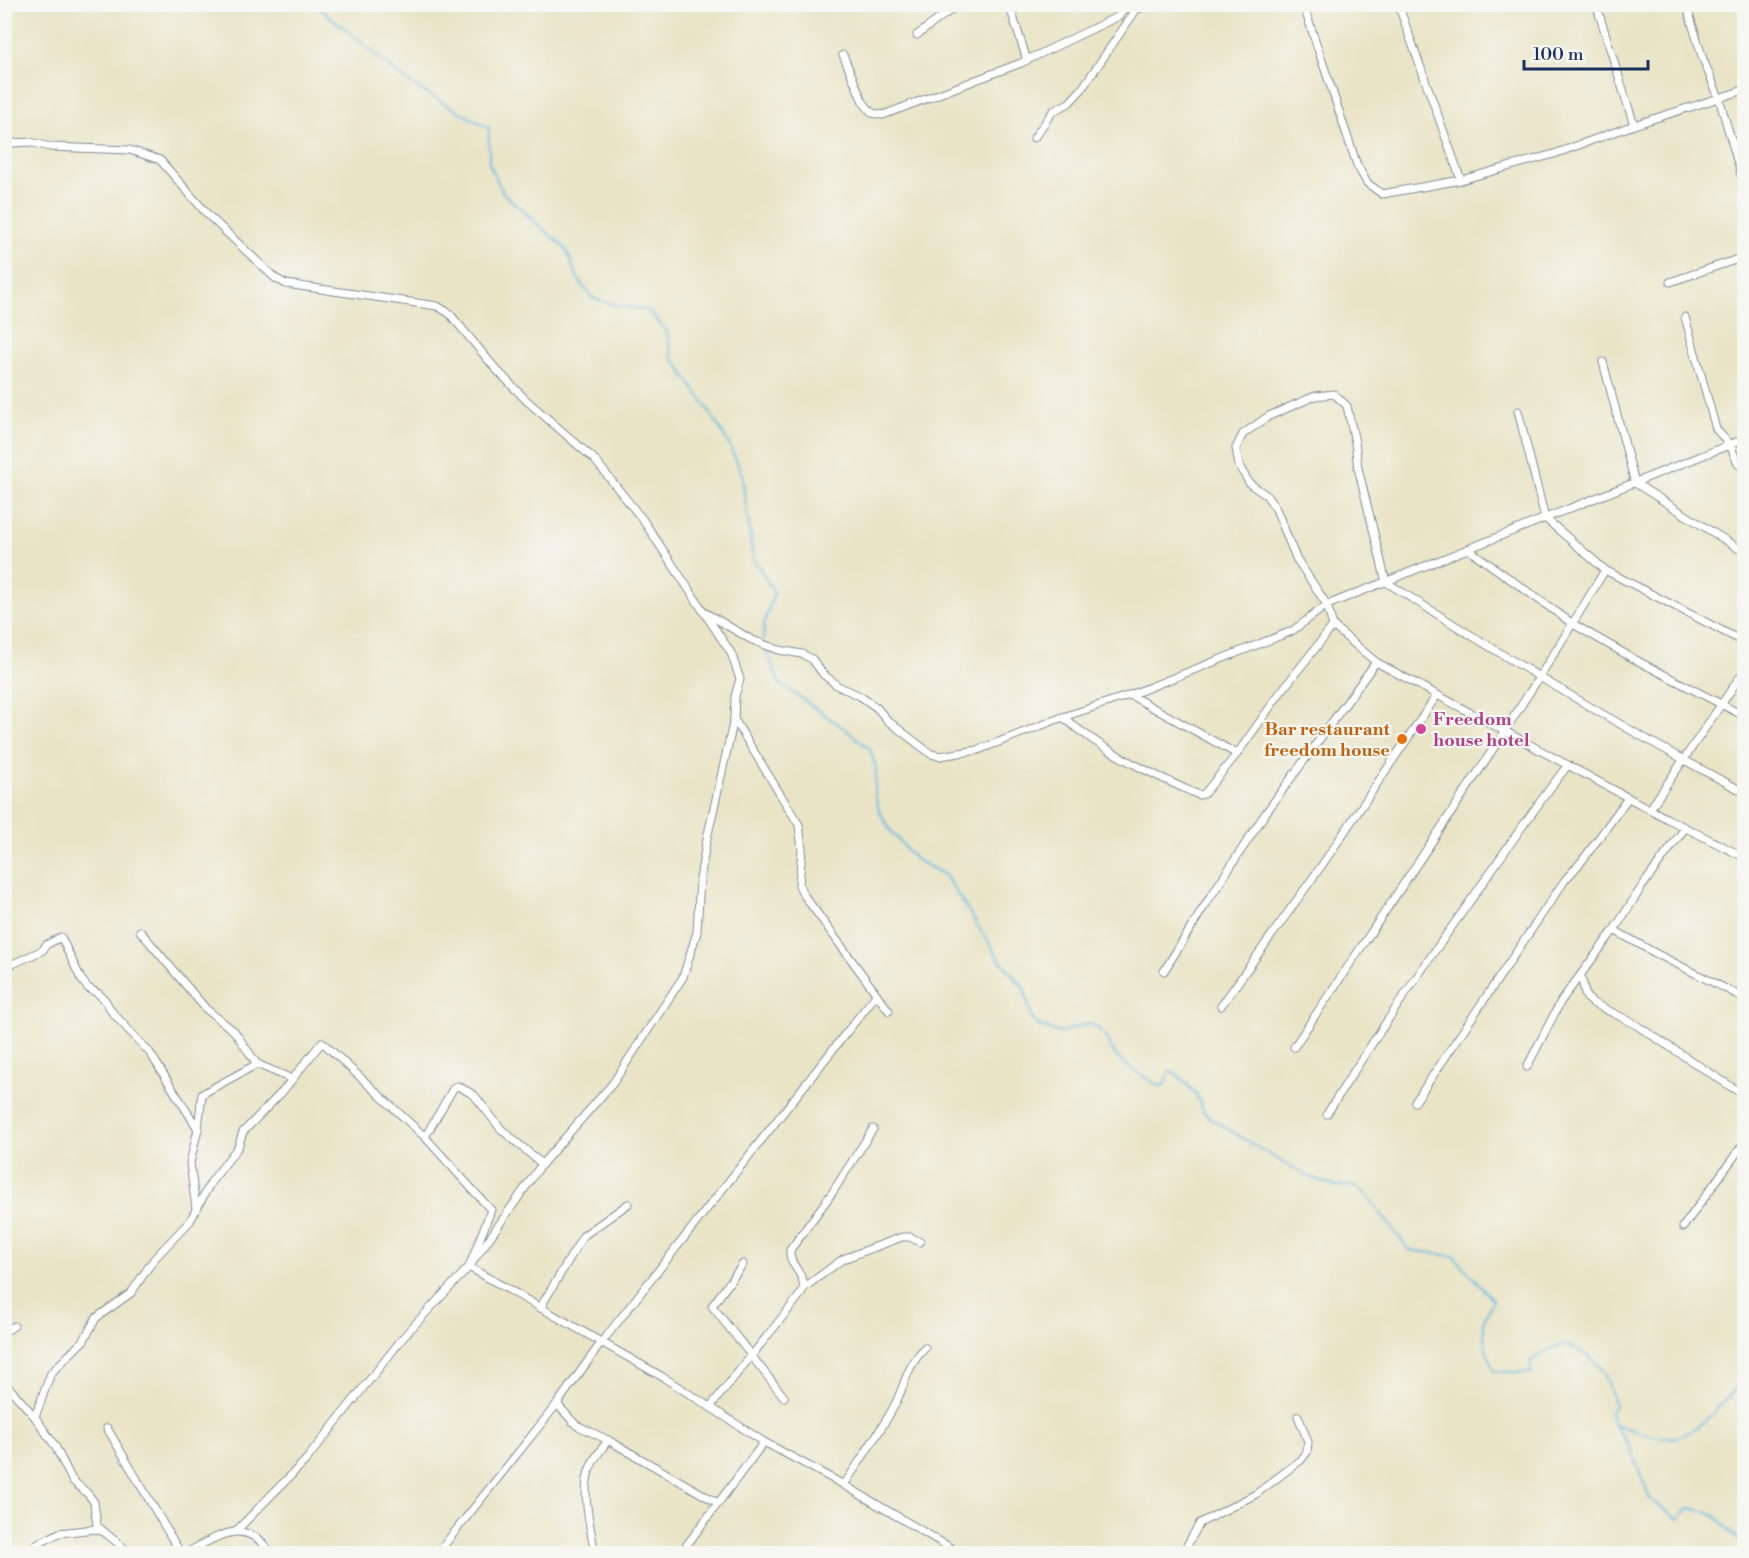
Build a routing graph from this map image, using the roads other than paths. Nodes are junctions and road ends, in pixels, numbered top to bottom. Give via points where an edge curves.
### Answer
1 (959, 4) edge
2 (1009, 4) edge
3 (1153, 4) edge
4 (1303, 4) edge
5 (1398, 4) edge
6 (1596, 4) edge
7 (1686, 4) edge
8 (1123, 6) edge
9 (1136, 10) junction
10 (917, 35) dead end
11 (843, 55) dead end
12 (1027, 60) junction
13 (1744, 90) edge
14 (1719, 98) junction
15 (1634, 125) junction
16 (1034, 138) dead end
17 (4, 147) edge
18 (1461, 180) junction
19 (1744, 184) edge
20 (1744, 257) edge
21 (1670, 282) dead end
22 (1685, 317) dead end
23 (1603, 362) dead end
24 (1518, 411) dead end
25 (1744, 439) edge
26 (1730, 445) junction
27 (1744, 468) edge
28 (1635, 483) junction
29 (1545, 518) junction
30 (1468, 549) junction
31 (1744, 552) edge
32 (1605, 570) junction
33 (1386, 582) junction
34 (1327, 605) junction
35 (702, 610) junction
36 (1573, 624) junction
37 (1333, 626) junction
38 (1744, 642) edge
39 (1376, 662) junction
40 (1744, 671) edge
41 (1538, 677) junction
42 (1130, 695) junction
43 (1437, 695) junction
44 (1722, 704) junction
45 (1744, 716) edge
46 (1063, 717) junction
47 (734, 719) junction
48 (1503, 731) junction
49 (1237, 754) junction
50 (1683, 760) junction
51 (1568, 765) junction
52 (1744, 792) edge
53 (1628, 798) junction
54 (1650, 809) junction
55 (1685, 828) junction
56 (1744, 857) edge
57 (1614, 930) junction
58 (140, 931) dead end
59 (4, 968) edge
60 (1164, 971) dead end
61 (1581, 976) junction
62 (876, 995) junction
63 (1744, 998) edge
64 (1221, 1006) dead end
65 (889, 1011) dead end
66 (1293, 1047) dead end
67 (257, 1064) junction
68 (1527, 1067) dead end
69 (292, 1079) junction
70 (1744, 1095) edge
71 (1415, 1102) dead end
72 (1327, 1114) dead end
73 (198, 1129) junction
74 (873, 1129) dead end
75 (425, 1137) junction
76 (1744, 1143) edge
77 (543, 1164) junction
78 (628, 1204) dead end
79 (196, 1209) junction
80 (1683, 1227) dead end
81 (920, 1242) dead end
82 (743, 1264) dead end
83 (469, 1268) junction
84 (805, 1287) junction
85 (540, 1308) junction
86 (14, 1326) dead end
87 (4, 1332) edge
88 (601, 1343) junction
89 (925, 1348) dead end
90 (750, 1357) junction
91 (4, 1382) edge
92 (784, 1397) dead end
93 (557, 1404) junction
94 (710, 1407) junction
95 (1298, 1416) dead end
96 (35, 1417) junction
97 (107, 1428) dead end
98 (608, 1440) junction
99 (764, 1442) junction
100 (844, 1485) junction
101 (718, 1503) junction
102 (237, 1530) junction
103 (101, 1531) junction
104 (186, 1553) edge
105 (959, 1553) edge
106 (18, 1554) edge
107 (131, 1554) edge
108 (181, 1554) edge
109 (271, 1554) edge
110 (437, 1554) edge
111 (595, 1554) edge
112 (680, 1554) edge
113 (1182, 1554) edge

1 - 10 street
2 - 12 street
3 - 9 street
4 - 18 street via 1357,165 1367,183 1382,194
5 - 18 street
6 - 15 street
7 - 14 street
8 - 9 street
8 - 12 street via 1119,16
9 - 16 street via 1081,90 1069,103 1053,111
11 - 12 street via 863,102 873,113 882,115
13 - 14 street
14 - 15 street
14 - 19 street
15 - 18 street via 1554,154
17 - 35 street via 30,142 145,154 160,160 218,224 286,284 437,306 449,313 526,400 594,459 643,520
20 - 21 street
22 - 26 street via 1716,429
23 - 28 street
24 - 29 street
25 - 26 street
26 - 27 street via 1738,464
26 - 28 street
28 - 29 street
28 - 31 street
29 - 30 street
29 - 32 street
30 - 33 street
30 - 36 street
32 - 36 street
32 - 38 street
33 - 34 street
33 - 34 street via 1347,406 1334,394 1315,396 1269,416 1243,435 1236,448 1239,466 1250,484 1266,495 1276,509 1296,558
33 - 41 street
34 - 37 street
34 - 42 street via 1292,631
35 - 46 street via 752,640 813,659 837,686 877,708 931,754 978,750
35 - 47 street via 730,653 740,679
36 - 41 street
36 - 44 street
37 - 39 street
37 - 49 street
39 - 43 street
39 - 60 street via 1265,814
40 - 44 street
41 - 48 street
41 - 50 street
42 - 46 street
42 - 49 street
43 - 48 street
43 - 64 street via 1329,856
44 - 45 street
44 - 50 street
46 - 49 street via 1110,752 1198,795 1207,791
47 - 62 street via 799,825 799,885 803,894
47 - 77 street via 706,843 697,932 683,977 613,1083
48 - 51 street
48 - 66 street
50 - 52 street
50 - 54 street
51 - 53 street
51 - 72 street via 1435,950
53 - 54 street
53 - 71 street via 1565,880
54 - 55 street
55 - 56 street
55 - 57 street
57 - 61 street
57 - 63 street
58 - 67 street via 206,1009 234,1031
59 - 73 street via 61,937 81,979 105,1000 150,1053
61 - 68 street via 1561,1001
61 - 70 street via 1586,997 1593,1003 1633,1023
62 - 65 street
62 - 88 street
67 - 69 street
67 - 73 street via 202,1094
69 - 75 street via 322,1042
69 - 79 street via 243,1132 238,1147
73 - 79 street via 190,1163
74 - 84 street via 790,1250 789,1258
75 - 77 street via 458,1086 474,1095 501,1129
75 - 83 street via 491,1209
76 - 80 street
77 - 83 street
78 - 85 street via 583,1236
79 - 96 street via 131,1293 96,1318 84,1340 51,1372
81 - 84 street via 902,1237 850,1255
82 - 90 street via 712,1306
83 - 85 street
83 - 102 street via 406,1334 306,1460
84 - 90 street
85 - 88 street
86 - 87 street
88 - 93 street
88 - 94 street
89 - 100 street via 911,1365 892,1410
90 - 92 street
90 - 94 street
91 - 96 street
93 - 98 street via 576,1425
93 - 110 street
94 - 99 street
95 - 113 street via 1308,1442 1301,1460 1256,1494 1200,1523
96 - 103 street via 72,1480 94,1502
97 - 108 street
98 - 101 street
98 - 111 street via 590,1465 586,1490
99 - 100 street
99 - 101 street
100 - 105 street
101 - 112 street
102 - 104 street
102 - 109 street via 260,1541
103 - 106 street via 59,1533
103 - 107 street

